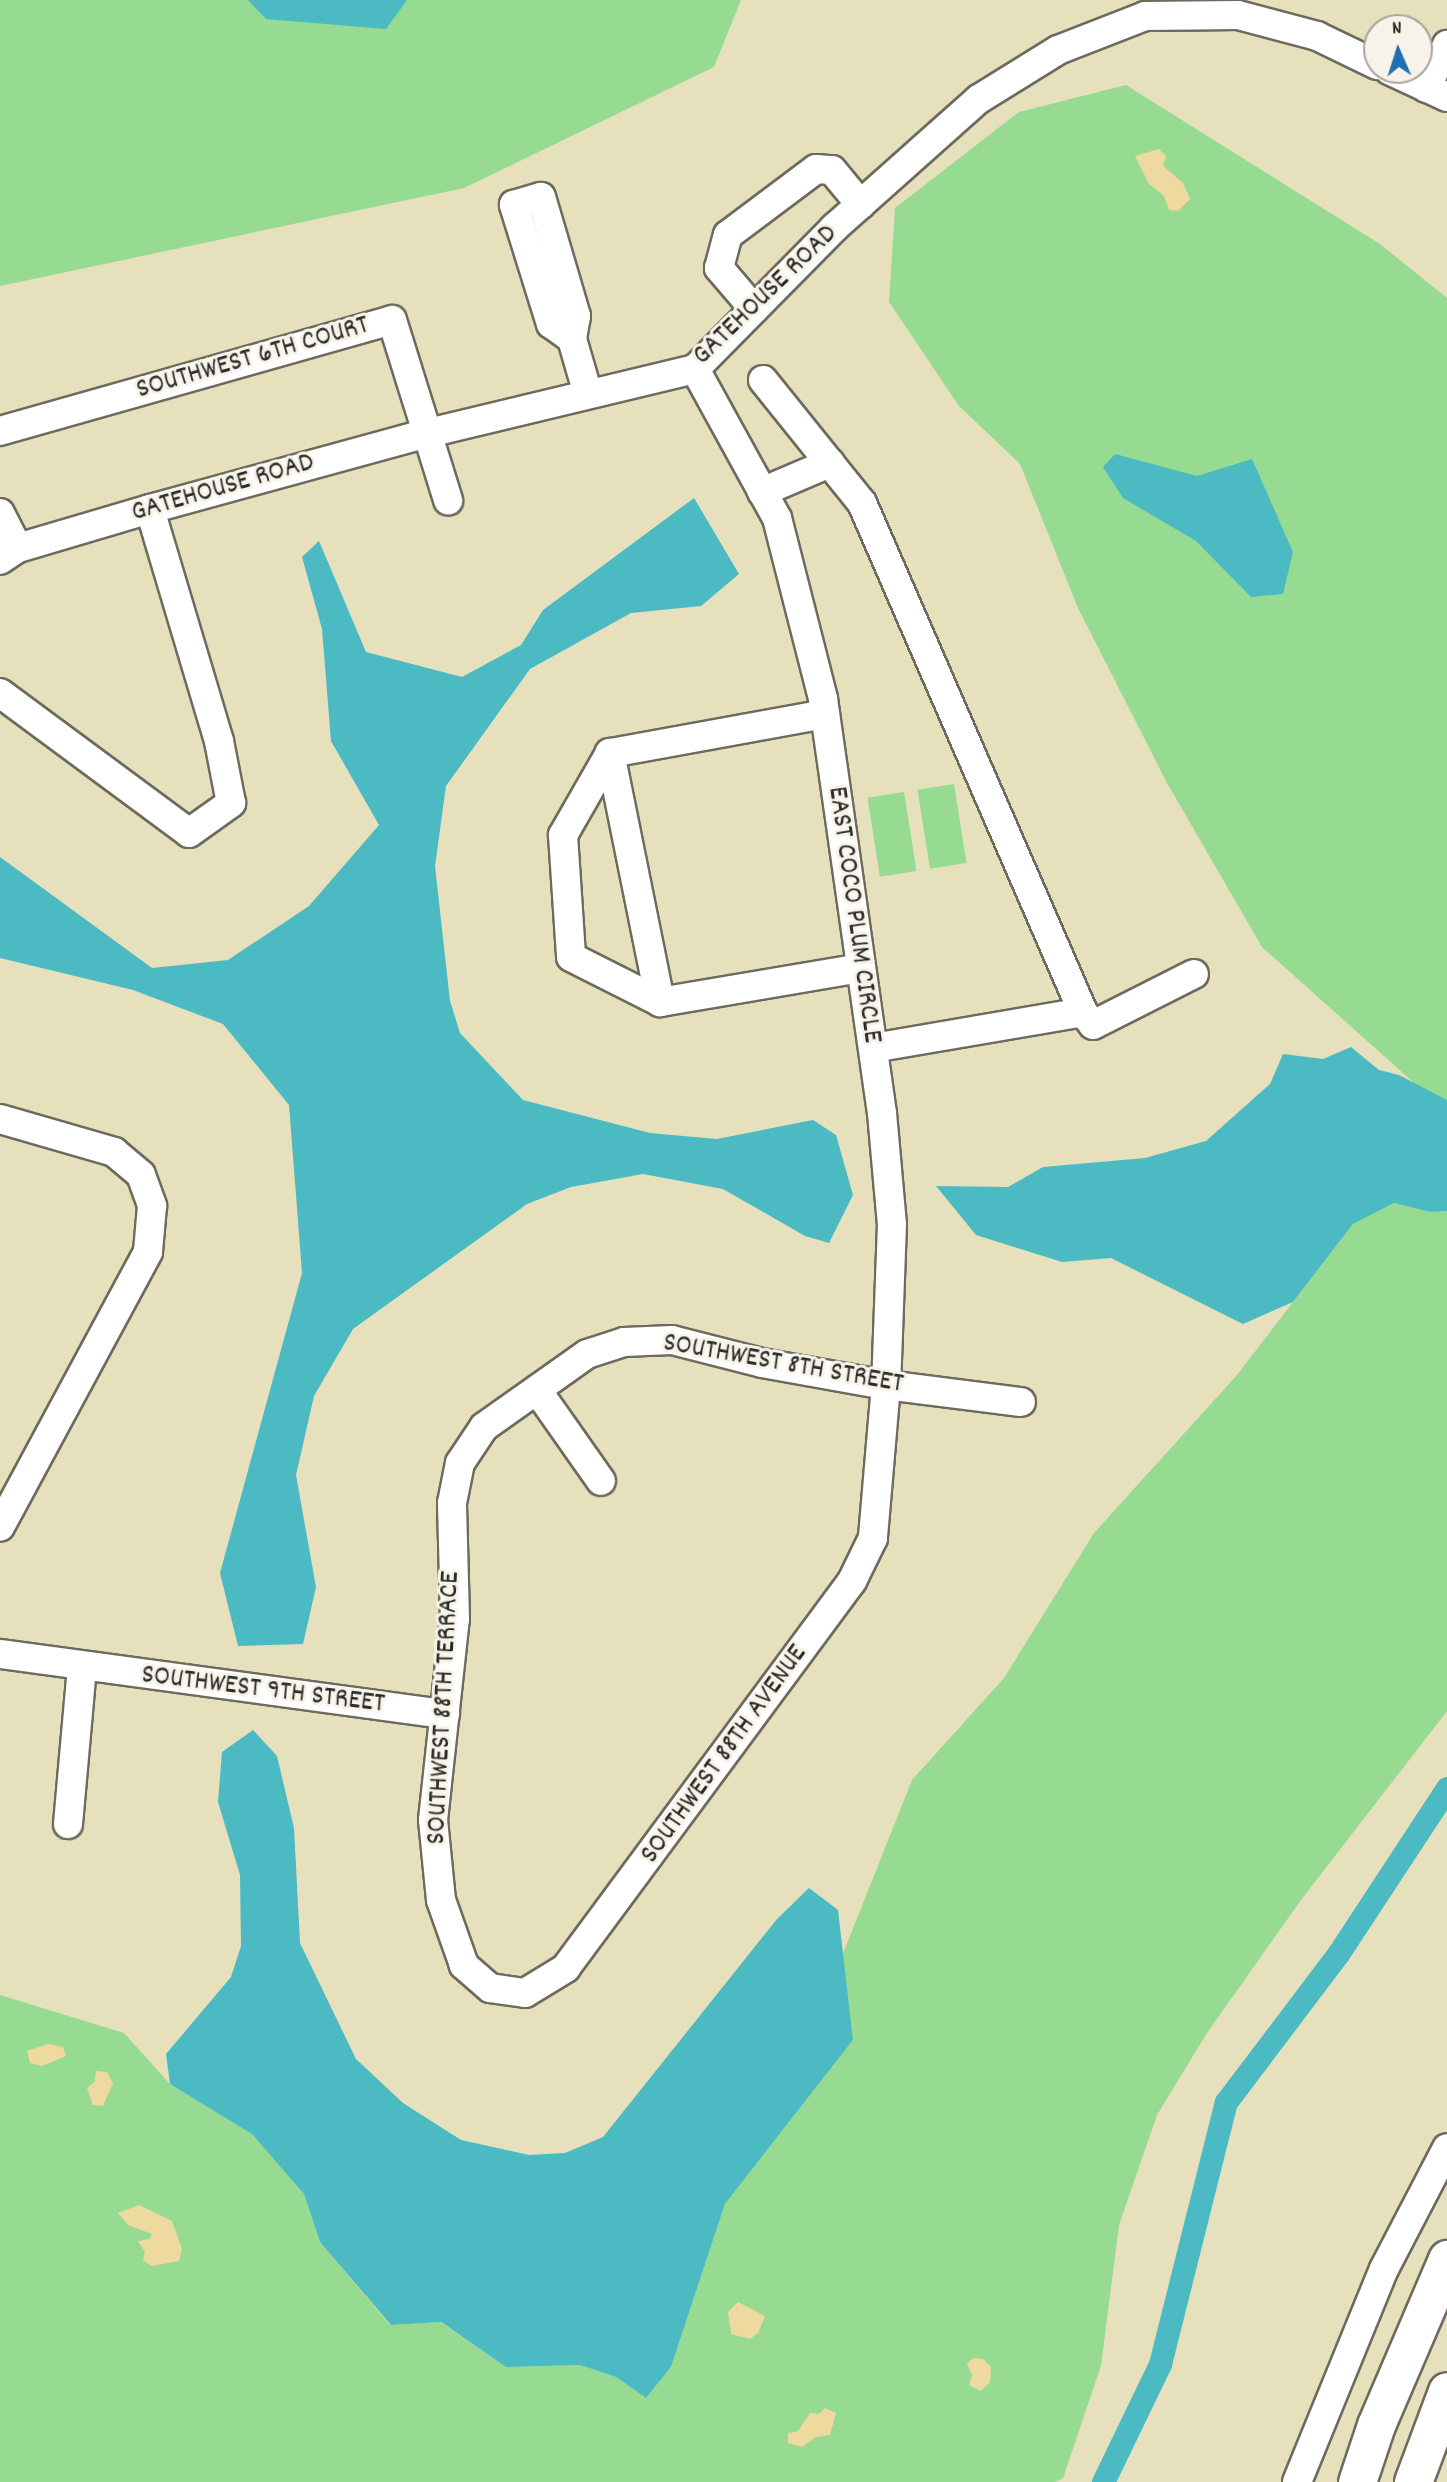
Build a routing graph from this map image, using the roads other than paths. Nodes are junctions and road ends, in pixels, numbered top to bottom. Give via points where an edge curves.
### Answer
1 (1142, 8) edge
2 (1447, 45) edge
3 (1363, 58) edge
4 (1419, 84) edge
5 (1437, 92) edge
6 (861, 205) junction
7 (754, 309) junction
8 (572, 339) dead end
9 (695, 369) junction
10 (763, 380) dead end
11 (588, 394) junction
12 (0, 431) edge
13 (428, 433) junction
14 (830, 463) junction
15 (762, 492) junction
16 (448, 500) dead end
17 (150, 509) junction
18 (0, 513) edge
19 (9, 554) edge
20 (0, 692) edge
21 (825, 714) junction
22 (610, 753) junction
23 (860, 968) junction
24 (1194, 974) dead end
25 (660, 1002) junction
26 (1083, 1012) junction
27 (873, 1048) junction
28 (0, 1119) edge
29 (886, 1385) junction
30 (537, 1390) junction
31 (1021, 1402) dead end
32 (484, 1427) joint
33 (601, 1481) dead end
34 (878, 1487) joint
35 (0, 1527) edge
36 (0, 1654) edge
37 (82, 1668) junction
38 (445, 1714) junction
39 (68, 1824) dead end
40 (525, 1993) joint
41 (1447, 2148) edge
42 (1447, 2259) edge
43 (1447, 2391) edge
44 (1297, 2482) edge
45 (1357, 2482) edge
46 (1413, 2482) edge

1 - 3 street, GATEHOUSE ROAD via 1238,15 1317,36
1 - 6 street, GATEHOUSE ROAD via 1058,50 979,99
2 - 5 street
4 - 5 street
6 - 7 street, GATEHOUSE ROAD
6 - 7 street via 832,170 816,169 728,235 719,268
7 - 9 street, GATEHOUSE ROAD
8 - 11 street
9 - 11 street, GATEHOUSE ROAD
9 - 15 street, EAST COCO PLUM CIRCLE
10 - 14 street
11 - 13 street, GATEHOUSE ROAD
12 - 13 street, SOUTHWEST 6TH COURT via 392,320
13 - 16 street
13 - 17 street, GATEHOUSE ROAD
14 - 15 street
14 - 26 street via 862,503
15 - 21 street, EAST COCO PLUM CIRCLE via 776,517
17 - 19 street, GATEHOUSE ROAD
17 - 20 street via 219,741 231,803 188,833
18 - 19 street
21 - 22 street
21 - 23 street, EAST COCO PLUM CIRCLE
22 - 25 street
22 - 25 street via 563,835 571,957
23 - 25 street
23 - 27 street, EAST COCO PLUM CIRCLE
24 - 26 street via 1093,1025
26 - 27 street
27 - 29 street, EAST COCO PLUM CIRCLE via 892,1224
28 - 35 street via 114,1152 141,1175 152,1206 148,1252
29 - 30 street, SOUTHWEST 8TH STREET via 762,1363 672,1340 624,1342 587,1354
29 - 31 street, SOUTHWEST 8TH STREET
29 - 34 street, EAST COCO PLUM CIRCLE
30 - 32 street, SOUTHWEST 8TH STREET
30 - 33 street
32 - 38 street, SOUTHWEST 88TH TERRACE via 460,1463 452,1503 455,1619
34 - 40 street, SOUTHWEST 88TH AVENUE via 873,1538 852,1581 566,1968
36 - 37 street, SOUTHWEST 9TH STREET
37 - 38 street, SOUTHWEST 9TH STREET
37 - 39 street
38 - 40 street, SOUTHWEST 88TH TERRACE via 433,1820 441,1900 464,1965 490,1988
41 - 44 street via 1384,2269
42 - 45 main road via 1376,2425
43 - 46 main road

